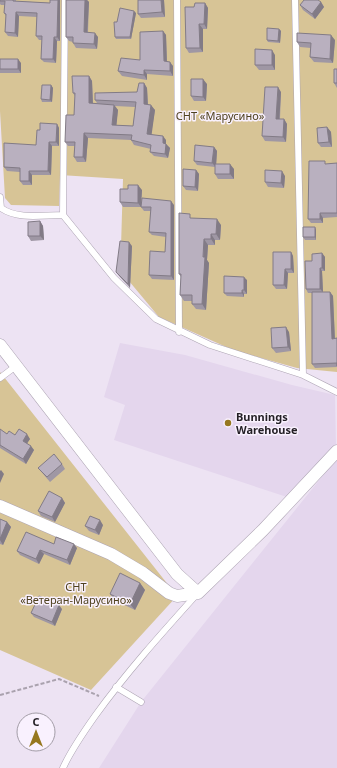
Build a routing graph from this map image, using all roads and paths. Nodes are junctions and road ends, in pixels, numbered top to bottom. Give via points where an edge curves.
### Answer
1 (65, 0) edge
2 (177, 0) edge
3 (295, 0) edge
4 (0, 197) edge
5 (63, 215) junction
6 (179, 332) junction
7 (0, 346) edge
8 (16, 366) junction
9 (303, 375) junction
10 (0, 378) edge
11 (337, 392) edge
12 (337, 451) edge
13 (0, 506) edge
14 (198, 593) junction
15 (116, 687) junction
16 (0, 695) edge
17 (107, 700) junction
18 (141, 702) dead end
19 (63, 768) edge

1 - 5 lane
2 - 6 lane
3 - 9 lane
4 - 5 lane via 1,208 9,213
5 - 6 lane via 114,278 156,319
6 - 9 lane via 210,345
7 - 8 street
8 - 10 lane
8 - 14 street via 177,574
9 - 11 lane
12 - 14 street via 263,530
13 - 14 street via 110,554 143,573 173,595
14 - 15 lane
15 - 17 lane
15 - 18 lane
16 - 17 path via 59,679
17 - 19 lane via 68,756

